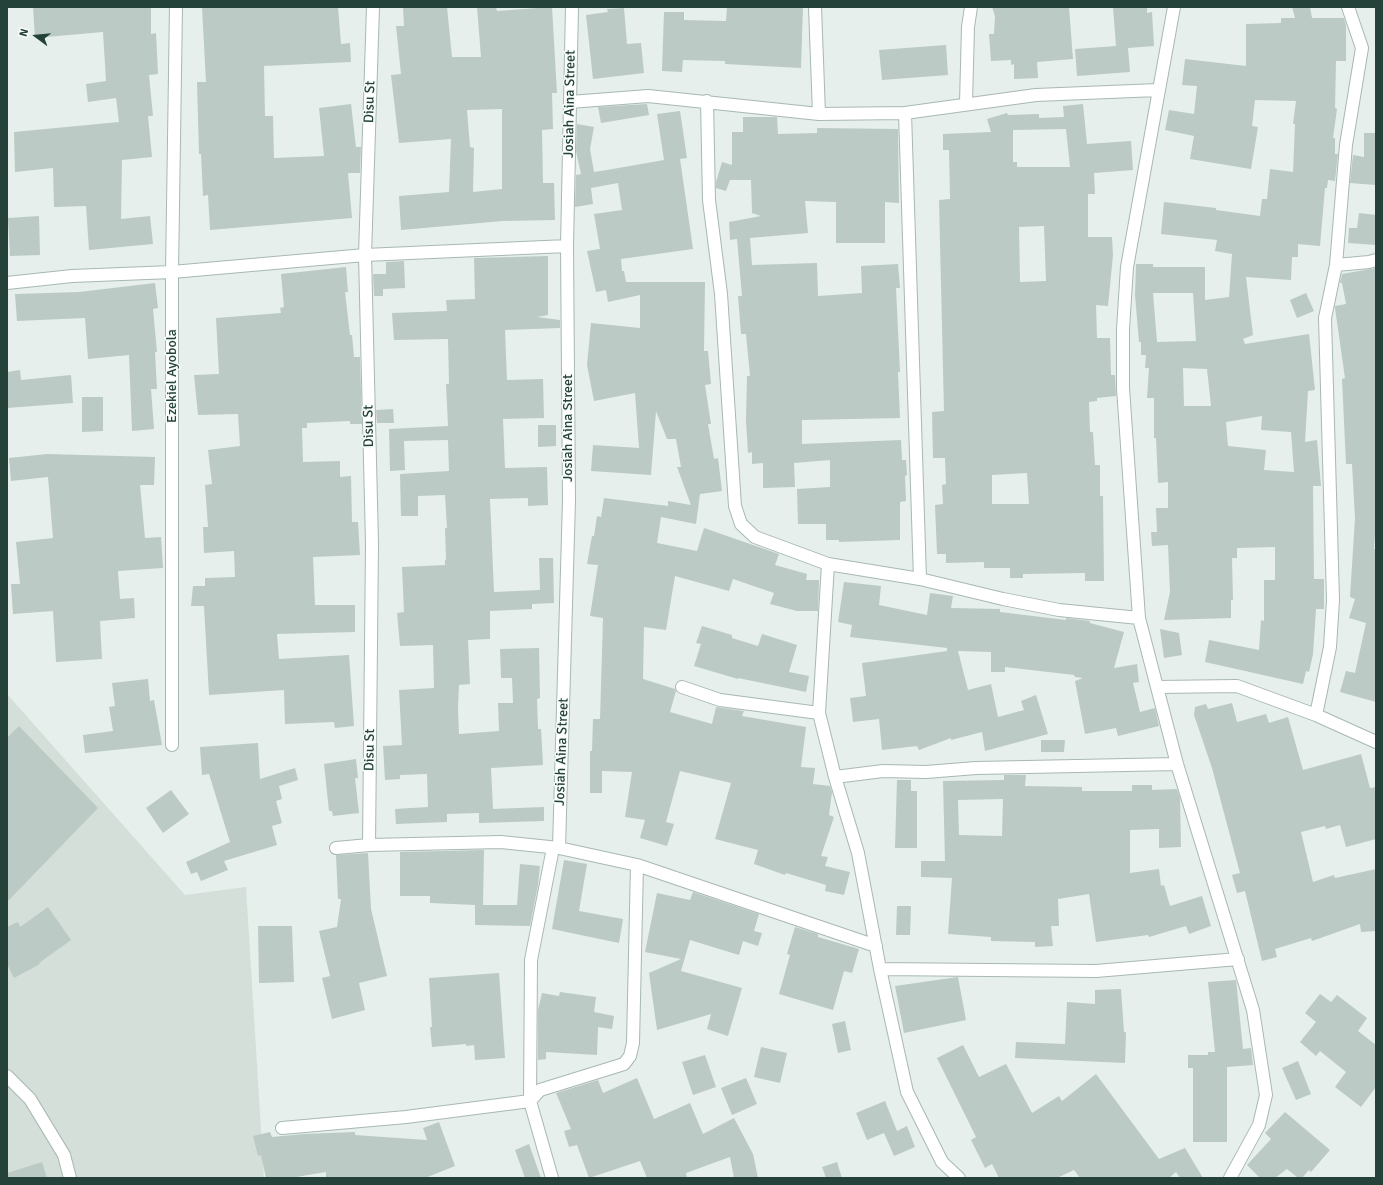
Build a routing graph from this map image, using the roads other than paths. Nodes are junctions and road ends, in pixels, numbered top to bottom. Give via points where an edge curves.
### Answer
1 (176, 7) edge
2 (373, 7) edge
3 (572, 7) edge
4 (815, 7) edge
5 (971, 7) edge
6 (1174, 7) edge
7 (1348, 7) edge
8 (1158, 90) junction
9 (707, 101) junction
10 (570, 102) junction
11 (966, 103) junction
12 (905, 112) junction
13 (819, 114) junction
14 (567, 246) junction
15 (365, 255) junction
16 (1376, 260) edge
17 (1336, 266) junction
18 (172, 272) junction
19 (7, 283) edge
20 (828, 564) junction
21 (920, 579) junction
22 (1139, 618) junction
23 (682, 687) dead end
24 (1157, 687) junction
25 (819, 714) junction
26 (1316, 715) junction
27 (1376, 742) edge
28 (172, 745) dead end
29 (1177, 764) junction
30 (835, 777) junction
31 (369, 844) junction
32 (336, 848) dead end
33 (556, 848) junction
34 (637, 865) junction
35 (876, 946) junction
36 (1238, 959) junction
37 (880, 969) junction
38 (7, 1076) edge
39 (530, 1101) junction
40 (282, 1128) dead end
41 (70, 1178) edge
42 (552, 1178) edge
43 (959, 1178) edge
44 (1230, 1178) edge

1 - 18 street, Ezekiel Ayobola
2 - 15 street, Disu St
3 - 10 street, Josiah Aina Street
4 - 13 street
5 - 11 street
6 - 8 street
7 - 17 street via 1362,48 1346,145
8 - 11 street via 1050,94
8 - 22 street via 1127,267 1123,329 1126,439
9 - 10 street via 648,96
9 - 13 street
9 - 20 street via 709,200 722,294 735,506 740,524 756,537
10 - 14 street, Josiah Aina Street
11 - 12 street
12 - 13 street
12 - 21 street
14 - 15 street
14 - 33 street, Josiah Aina Street via 569,500
15 - 18 street
15 - 31 street, Disu St via 372,543
16 - 17 street
17 - 26 street via 1325,318 1333,600 1330,647
18 - 19 street via 72,276
18 - 28 street, Ezekiel Ayobola
20 - 21 street
20 - 25 street
21 - 22 street via 1059,610
22 - 24 street
23 - 25 street via 720,700
24 - 26 street via 1238,686
24 - 29 street
25 - 30 street
26 - 27 street
29 - 30 street via 976,768 926,772 883,771
29 - 36 street
30 - 35 street via 858,853
31 - 32 street
31 - 33 street via 501,842
33 - 34 street
33 - 39 street, Josiah Aina Street via 531,960
34 - 35 street
34 - 39 street via 633,1043 630,1056 624,1064 540,1090
35 - 37 street
36 - 37 street via 1096,971
36 - 44 street via 1253,1010 1266,1095 1259,1125
37 - 43 street via 907,1092 942,1162
38 - 41 street via 30,1099 64,1155
39 - 40 street via 406,1117
39 - 42 street, Josiah Aina Street

